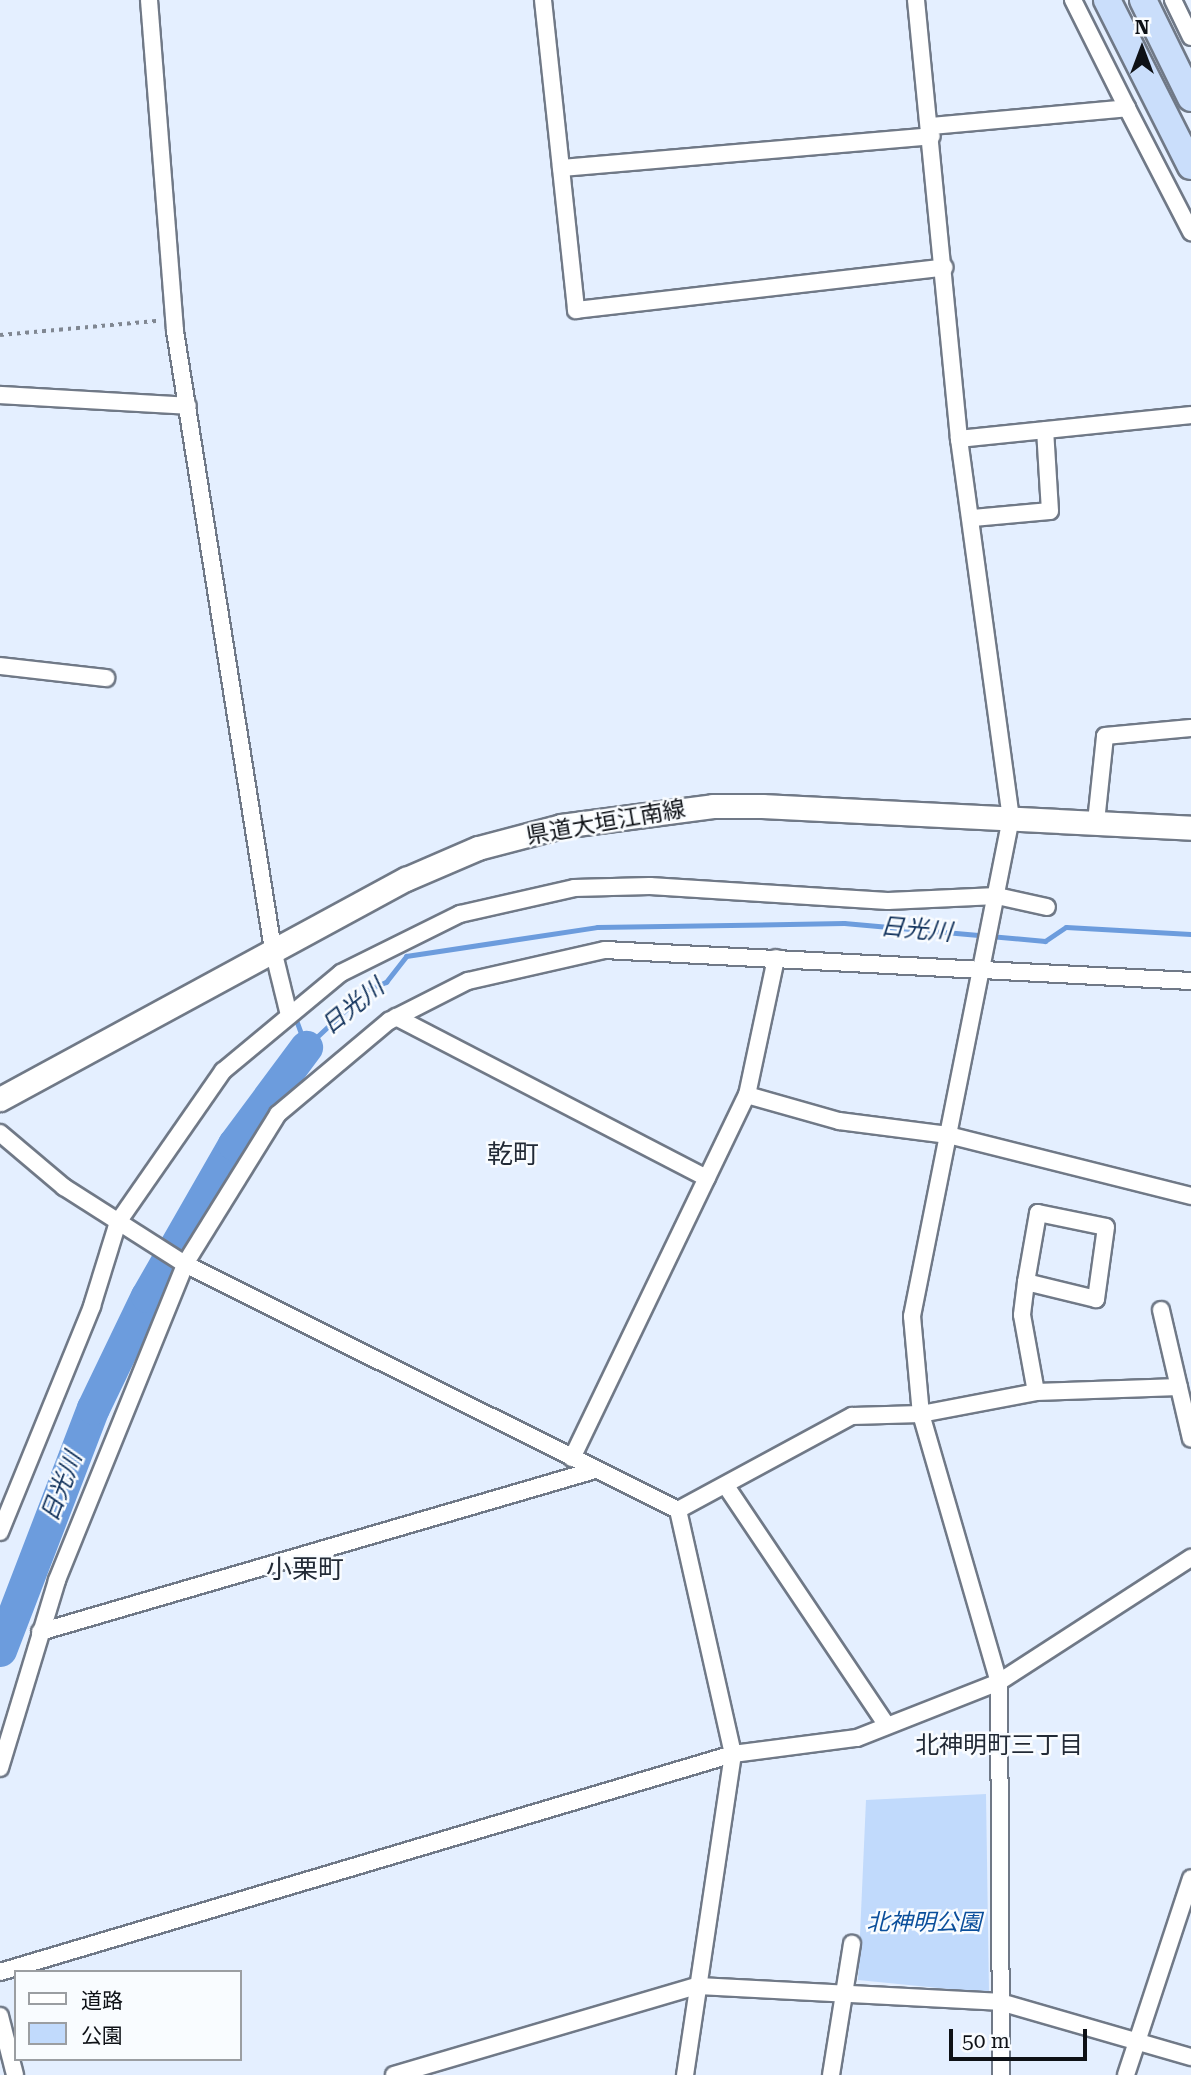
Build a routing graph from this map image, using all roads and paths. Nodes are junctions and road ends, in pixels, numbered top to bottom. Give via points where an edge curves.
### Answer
1 (149, 0) edge
2 (543, 0) edge
3 (916, 0) edge
4 (1073, 0) edge
5 (1107, 0) edge
6 (1143, 0) edge
7 (1173, 0) edge
8 (1191, 37) edge
9 (1191, 98) edge
10 (1127, 108) junction
11 (931, 131) junction
12 (1191, 166) edge
13 (561, 168) junction
14 (1191, 232) edge
15 (945, 267) junction
16 (175, 320) junction
17 (0, 335) edge
18 (0, 395) edge
19 (188, 406) junction
20 (1191, 415) edge
21 (1045, 430) junction
22 (959, 439) junction
23 (972, 517) junction
24 (0, 666) edge
25 (106, 678) dead end
26 (1191, 728) edge
27 (1011, 818) junction
28 (1096, 822) junction
29 (1191, 828) edge
30 (996, 900) junction
31 (1047, 907) dead end
32 (273, 950) junction
33 (776, 958) junction
34 (981, 964) junction
35 (1191, 981) edge
36 (288, 1012) junction
37 (396, 1017) junction
38 (747, 1095) junction
39 (0, 1099) edge
40 (0, 1133) edge
41 (948, 1135) junction
42 (707, 1178) junction
43 (1191, 1196) edge
44 (121, 1224) junction
45 (182, 1263) junction
46 (1026, 1282) junction
47 (1161, 1310) dead end
48 (1179, 1387) junction
49 (1036, 1392) junction
50 (921, 1414) junction
51 (1191, 1438) edge
52 (572, 1458) junction
53 (595, 1470) junction
54 (726, 1486) junction
55 (678, 1510) junction
56 (0, 1532) edge
57 (1189, 1564) edge
58 (40, 1632) junction
59 (999, 1682) junction
60 (886, 1724) junction
61 (733, 1754) junction
62 (0, 1768) edge
63 (1191, 1878) edge
64 (852, 1944) dead end
65 (0, 1972) edge
66 (697, 1986) junction
67 (848, 1991) junction
68 (1000, 2002) junction
69 (0, 2016) edge
70 (1137, 2040) junction
71 (1191, 2057) edge
72 (15, 2075) edge
73 (394, 2075) edge
74 (685, 2075) edge
75 (831, 2075) edge
76 (1001, 2075) edge
77 (1126, 2075) edge

1 - 16 street
2 - 13 street
3 - 11 street
4 - 10 street
5 - 12 highway
6 - 9 highway
7 - 8 street
10 - 11 street
10 - 14 street
11 - 13 street
11 - 15 street
13 - 15 street via 576,310
15 - 22 street
16 - 17 path
16 - 19 street
18 - 19 street
19 - 32 street
20 - 21 street
21 - 22 street
21 - 23 street via 1050,511
22 - 23 street
23 - 27 street
24 - 25 street
26 - 28 street via 1105,736
27 - 28 main road, 県道大垣江南線
27 - 30 street
27 - 32 main road, 県道大垣江南線 via 713,806 561,826 478,848 406,878
28 - 29 main road, 県道大垣江南線
30 - 31 street
30 - 34 street
30 - 36 street via 888,901 650,886 574,888 512,899 402,937
32 - 36 street
32 - 39 main road, 県道大垣江南線
33 - 34 street
33 - 37 street via 659,950 553,957 468,981
33 - 38 street
34 - 35 street
34 - 41 street
36 - 44 street via 223,1071
37 - 42 street
37 - 45 street via 278,1114
38 - 41 street via 839,1121
38 - 42 street
40 - 44 street
41 - 43 street
41 - 50 street via 912,1316
42 - 52 street
44 - 45 street
44 - 56 street
45 - 52 street
45 - 58 street
46 - 46 street via 1038,1213 1107,1227 1096,1300
46 - 49 street via 1022,1315
47 - 48 street
48 - 49 street
48 - 51 street
49 - 50 street
50 - 54 street via 852,1416
50 - 59 street
52 - 53 street
53 - 55 street
53 - 58 street
54 - 55 street
54 - 60 street
55 - 61 street
57 - 59 street
58 - 62 street
59 - 60 street
59 - 68 street
60 - 61 street via 857,1738
61 - 65 street
61 - 66 street
63 - 70 street
64 - 67 street
66 - 67 street
66 - 73 street
66 - 74 street
67 - 68 street
67 - 75 street
68 - 70 street
68 - 76 street
69 - 72 street
70 - 71 street
70 - 77 street

